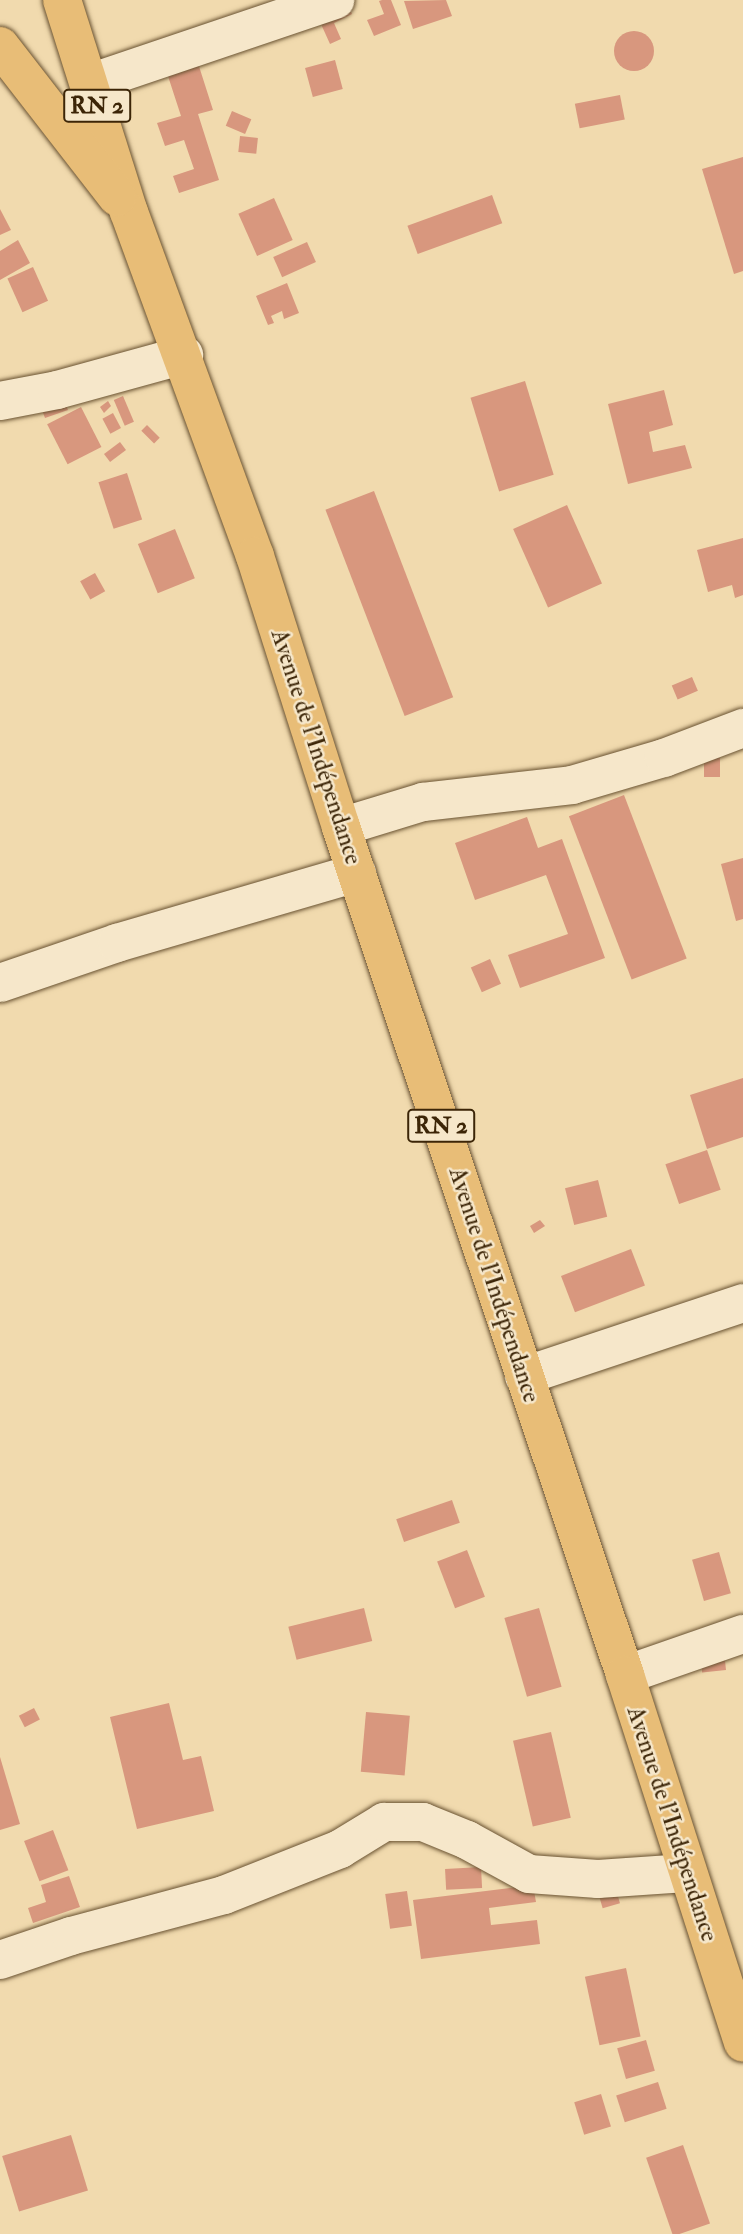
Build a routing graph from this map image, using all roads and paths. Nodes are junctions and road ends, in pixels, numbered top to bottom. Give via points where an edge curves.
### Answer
1 (62, 0) edge
2 (335, 0) edge
3 (0, 46) edge
4 (90, 83) junction
5 (129, 212) junction
6 (184, 355) junction
7 (0, 401) edge
8 (743, 727) edge
9 (341, 827) junction
10 (357, 873) junction
11 (0, 983) edge
12 (743, 1303) edge
13 (524, 1376) junction
14 (743, 1634) edge
15 (625, 1675) junction
16 (686, 1873) junction
17 (0, 1960) edge
18 (743, 2043) edge

1 - 4 main road, RN 2
2 - 4 street
3 - 5 main road
4 - 5 main road, RN 2
5 - 6 main road, Avenue de l'Indépendance / RN 2
6 - 7 street
6 - 9 main road, Avenue de l'Indépendance / RN 2 via 255,556
8 - 9 street via 664,758 572,785 423,802
9 - 10 main road, Avenue de l'Indépendance / RN 2
10 - 11 street via 117,943
10 - 13 main road, Avenue de l'Indépendance / RN 2
12 - 13 street
13 - 15 main road, Avenue de l'Indépendance / RN 2
14 - 15 street
15 - 16 main road, Avenue de l'Indépendance / RN 2
16 - 17 street via 598,1879 529,1874 423,1822 384,1822 340,1849 224,1895
16 - 18 main road, Avenue de l'Indépendance / RN 2

